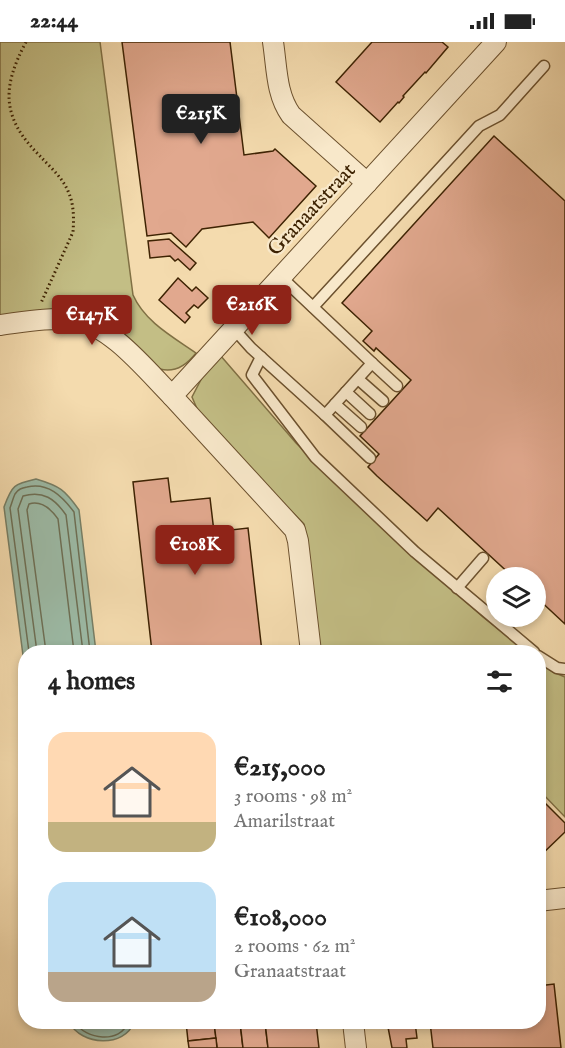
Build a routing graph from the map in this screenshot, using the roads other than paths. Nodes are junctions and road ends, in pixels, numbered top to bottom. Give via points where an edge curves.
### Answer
1 (273, 42) edge
2 (496, 42) edge
3 (544, 66) dead end
4 (367, 183) junction
5 (281, 277) junction
6 (313, 307) junction
7 (0, 325) edge
8 (234, 328) junction
9 (261, 357) junction
10 (372, 363) junction
11 (358, 379) junction
12 (397, 386) dead end
13 (346, 392) junction
14 (172, 396) junction
15 (383, 401) dead end
16 (335, 404) junction
17 (370, 414) dead end
18 (325, 415) junction
19 (361, 428) dead end
20 (370, 458) dead end
21 (483, 558) dead end
22 (457, 588) junction
23 (310, 645) edge
24 (526, 645) edge
25 (546, 661) edge
26 (565, 669) edge
27 (565, 898) edge
28 (546, 900) edge
29 (354, 1029) edge
30 (356, 1048) edge

1 - 4 street via 280,94 291,115
2 - 4 street, Granaatstraat
3 - 6 lane via 500,115 479,126
4 - 5 street, Granaatstraat
5 - 6 lane
5 - 8 street, Granaatstraat
6 - 10 lane
7 - 14 street via 75,320 100,328
8 - 9 lane
8 - 14 street, Granaatstraat
9 - 18 lane
9 - 22 lane via 252,375 315,457
10 - 11 lane
10 - 12 lane
11 - 13 lane
11 - 15 lane
13 - 16 lane
13 - 17 lane
14 - 23 street via 295,530
16 - 18 lane
16 - 19 lane
18 - 20 lane
21 - 22 lane
22 - 24 lane
25 - 26 lane
27 - 28 street
29 - 30 street

